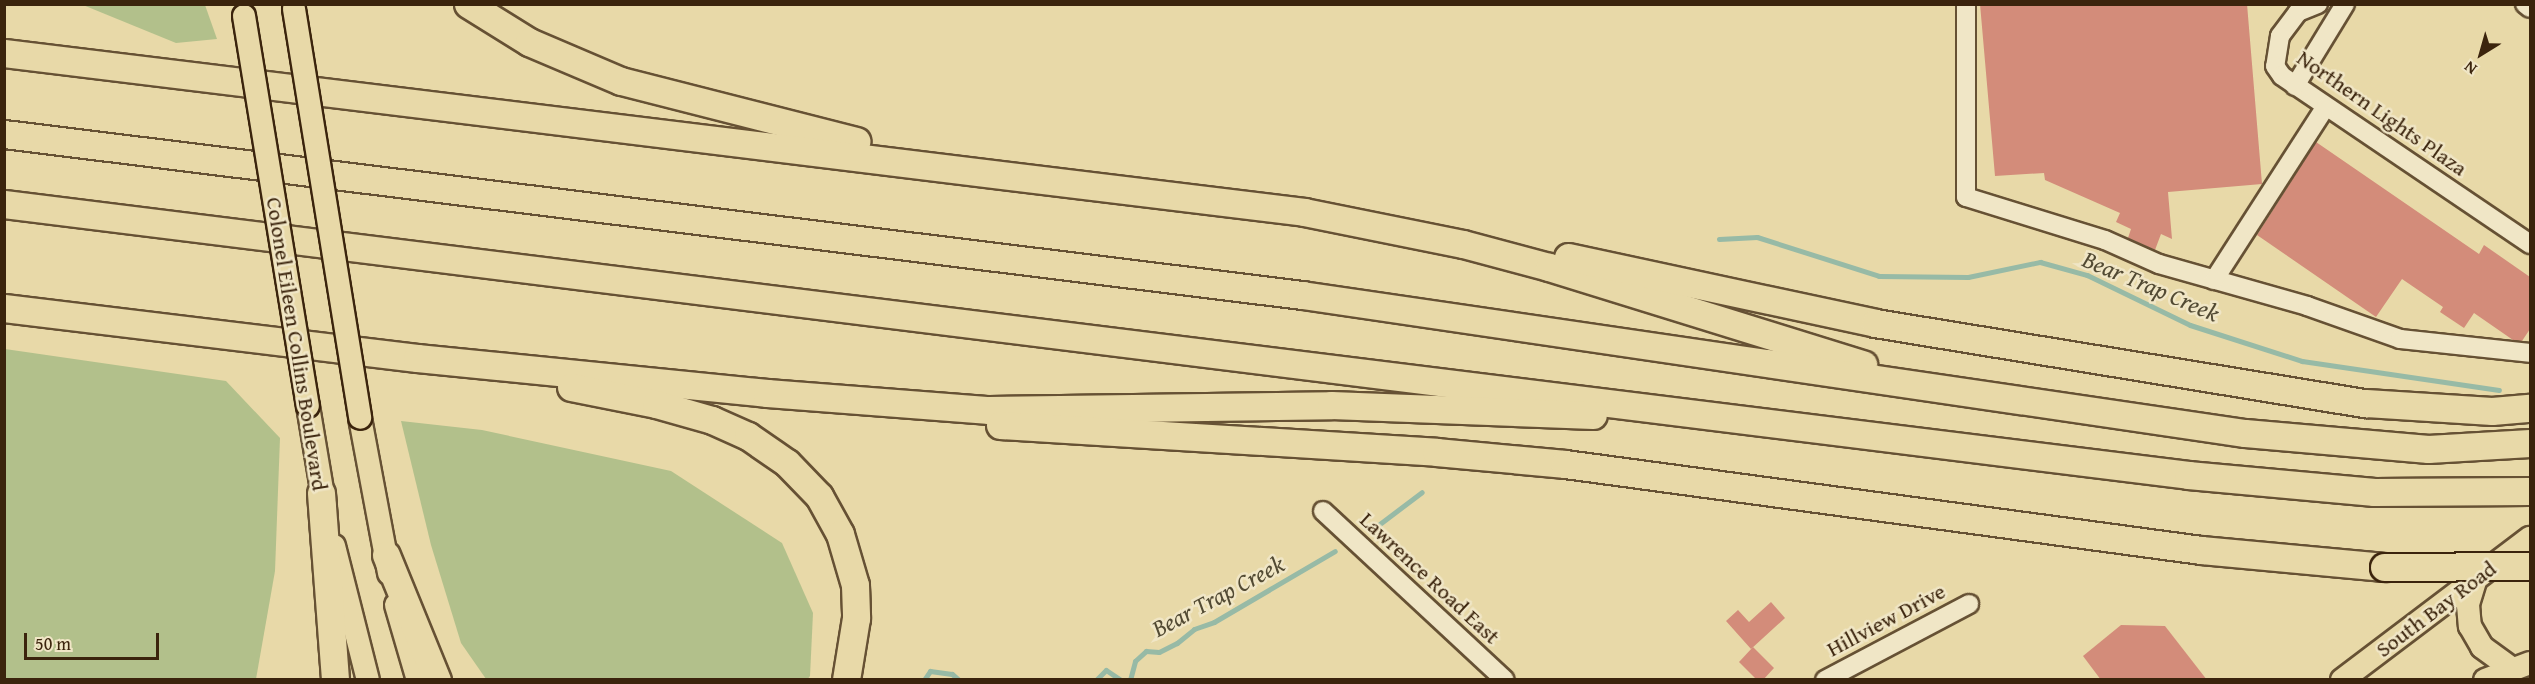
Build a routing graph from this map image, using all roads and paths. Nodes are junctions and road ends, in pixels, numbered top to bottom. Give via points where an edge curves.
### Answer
1 (468, 4) edge
2 (1966, 4) edge
3 (2318, 4) edge
4 (2345, 4) edge
5 (2525, 4) edge
6 (293, 7) edge
7 (2530, 8) edge
8 (243, 10) edge
9 (4, 53) edge
10 (2295, 86) junction
11 (2325, 108) junction
12 (4, 134) edge
13 (989, 173) junction
14 (4, 204) edge
15 (1463, 244) junction
16 (2530, 244) edge
17 (2214, 280) junction
18 (4, 308) edge
19 (2530, 353) edge
20 (417, 358) junction
21 (1947, 390) junction
22 (767, 393) junction
23 (2530, 408) edge
24 (1765, 421) junction
25 (2530, 443) edge
26 (2530, 491) edge
27 (321, 493) junction
28 (1323, 512) dead end
29 (2530, 538) edge
30 (386, 555) junction
31 (2530, 566) edge
32 (2476, 578) junction
33 (1969, 604) dead end
34 (2521, 666) edge
35 (334, 680) edge
36 (368, 680) edge
37 (417, 680) edge
38 (437, 680) edge
39 (846, 680) edge
40 (1505, 680) edge
41 (1825, 680) edge
42 (2342, 680) edge
43 (2485, 680) edge

1 - 13 highway via 529,42 621,81 712,107
2 - 17 street via 1966,197 2030,214 2159,264
3 - 10 street, Northern Lights Plaza via 2289,21 2275,52 2275,66
4 - 10 street
5 - 7 street
6 - 30 main road, bridge
8 - 27 main road, Colonel Eileen Collins Boulevard, bridge
9 - 13 highway
10 - 11 street, Northern Lights Plaza
11 - 16 street, Northern Lights Plaza
11 - 17 street
12 - 21 highway via 1302,295
13 - 15 highway via 1304,212
14 - 24 highway
15 - 21 highway
15 - 23 highway via 1557,255 2038,352 2366,403 2492,411
17 - 19 street via 2400,339
18 - 20 highway
20 - 22 highway
20 - 39 highway via 656,404 748,435 787,463 819,496 840,534 855,585 856,618
21 - 25 highway via 2245,433 2428,449
22 - 24 highway via 989,410 1331,405
22 - 31 highway, bridge via 1026,428 1436,452 1565,464 2201,550 2384,567
24 - 26 highway via 2188,475 2374,492
27 - 35 highway
27 - 36 main road, Colonel Eileen Collins Boulevard
28 - 40 street, Lawrence Road East
29 - 32 main road, South Bay Road
30 - 37 main road
30 - 38 highway
32 - 34 main road via 2468,605 2470,626 2482,647
32 - 42 main road, South Bay Road
33 - 41 street, Hillview Drive
34 - 43 main road

